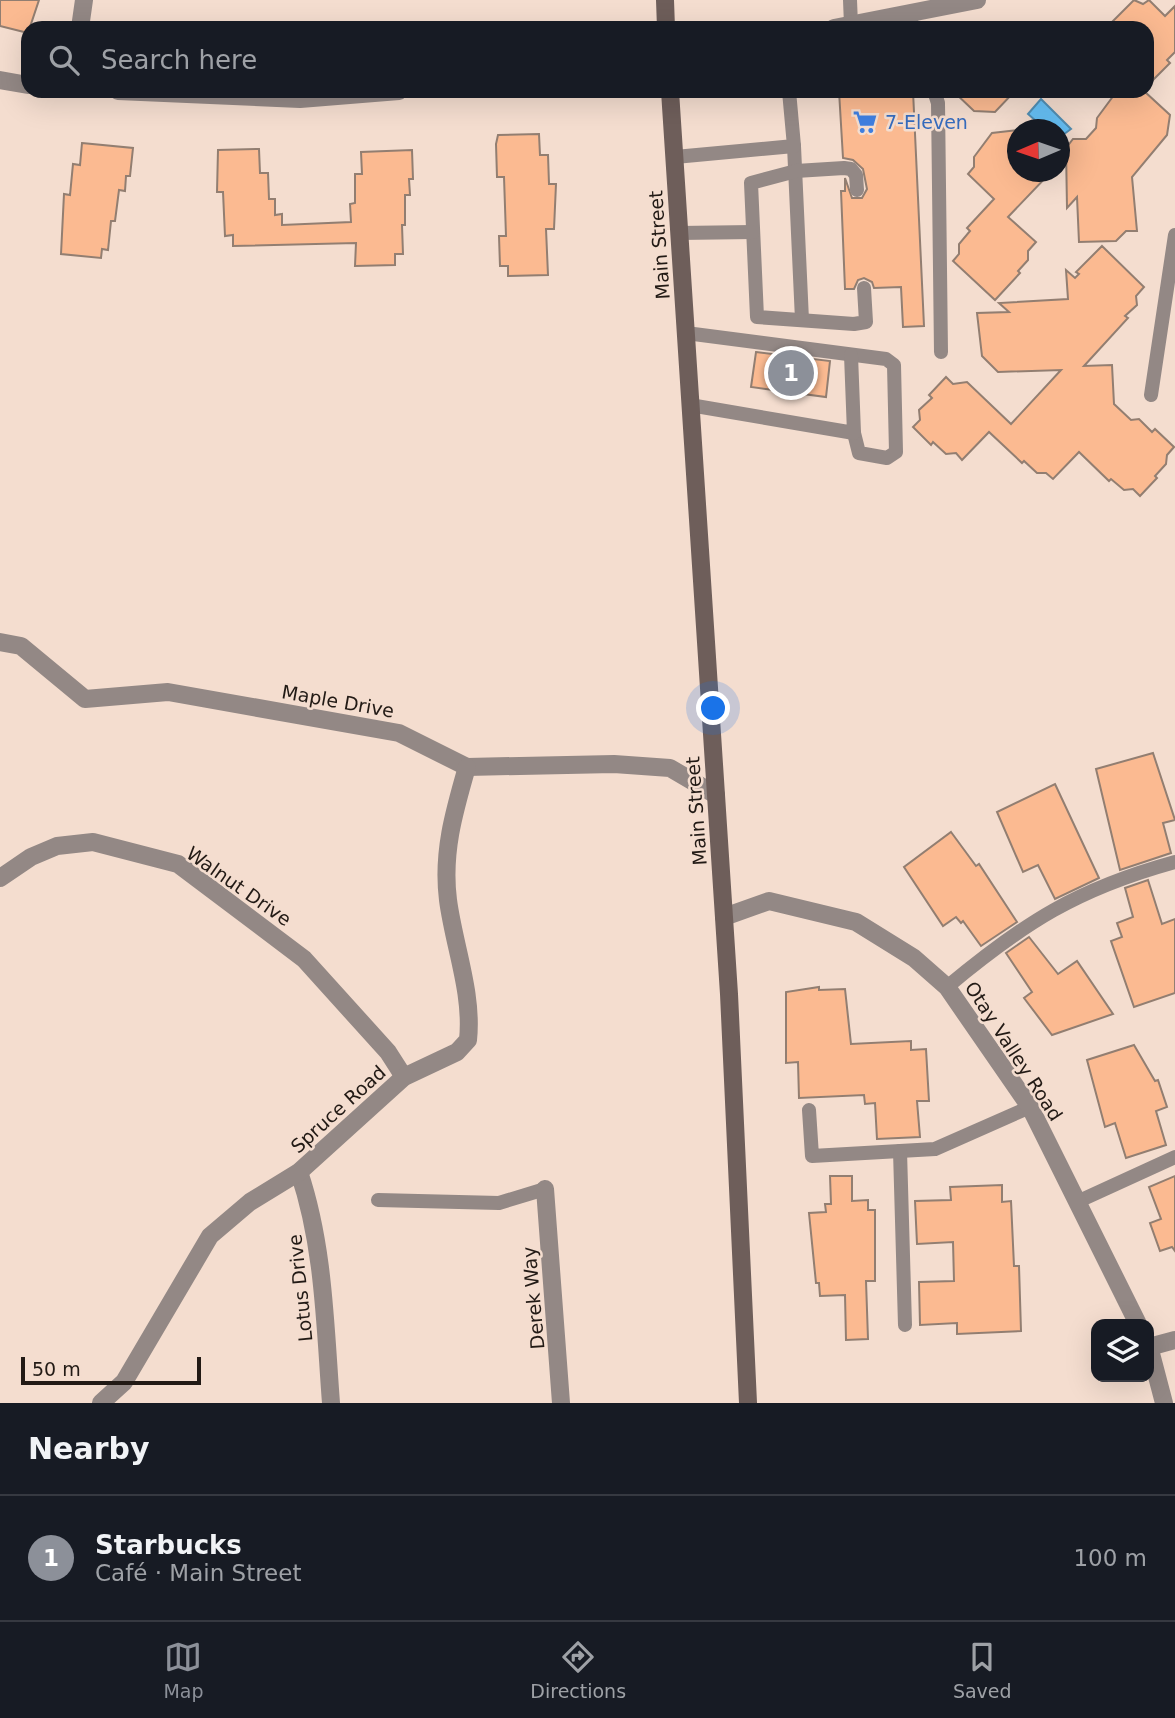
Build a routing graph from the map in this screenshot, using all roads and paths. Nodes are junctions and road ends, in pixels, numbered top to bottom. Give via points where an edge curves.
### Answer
1 (84, 0) edge
2 (665, 0) edge
3 (850, 0) edge
4 (977, 0) edge
5 (943, 3) edge
6 (81, 21) edge
7 (666, 21) edge
8 (844, 21) edge
9 (911, 21) edge
10 (0, 80) edge
11 (21, 84) edge
12 (277, 98) edge
13 (312, 98) edge
14 (671, 98) edge
15 (790, 98) edge
16 (936, 98) edge
17 (794, 146) junction
18 (675, 157) junction
19 (796, 171) junction
20 (857, 190) dead end
21 (752, 232) junction
22 (679, 233) junction
23 (1175, 235) edge
24 (864, 288) dead end
25 (802, 320) junction
26 (685, 333) junction
27 (941, 352) dead end
28 (851, 355) junction
29 (1151, 395) dead end
30 (690, 405) junction
31 (854, 433) junction
32 (0, 642) edge
33 (467, 767) junction
34 (716, 795) junction
35 (1175, 862) edge
36 (0, 878) edge
37 (724, 917) junction
38 (947, 987) junction
39 (404, 1077) junction
40 (1030, 1107) junction
41 (809, 1110) dead end
42 (900, 1151) junction
43 (1175, 1157) edge
44 (299, 1172) junction
45 (545, 1189) joint
46 (379, 1200) dead end
47 (1079, 1201) junction
48 (1136, 1319) edge
49 (905, 1325) dead end
50 (1175, 1340) edge
51 (1154, 1345) edge
52 (1154, 1365) edge
53 (101, 1403) edge
54 (331, 1403) edge
55 (561, 1403) edge
56 (748, 1403) edge
57 (1164, 1403) edge

1 - 6 street
2 - 7 main road
3 - 8 lane
4 - 5 street
5 - 9 street
10 - 11 street
12 - 13 street
14 - 18 main road, Main Street
15 - 17 lane
16 - 27 lane
17 - 18 lane
17 - 19 lane
18 - 22 main road, Main Street
19 - 20 lane via 852,169
19 - 21 lane via 751,183
19 - 25 lane
21 - 22 lane
21 - 25 lane via 757,317
22 - 26 main road, Main Street
23 - 29 lane
24 - 25 lane via 866,322
26 - 28 lane
26 - 30 main road, Main Street
28 - 31 lane
28 - 31 lane via 886,359 894,365 896,452 876,458 859,453
30 - 31 lane
30 - 34 main road, Main Street
32 - 33 street, Maple Drive via 21,646 85,699 168,692 399,733
33 - 34 street, Maple Drive via 614,764 670,768
33 - 39 street, Spruce Road via 447,849 448,899 468,1004 468,1040 457,1052
34 - 37 main road, Main Street
35 - 38 lane via 1127,875 1062,903 1002,941
36 - 39 street, Walnut Drive via 57,846 93,842 178,864 304,959 388,1052
37 - 38 street, Otay Valley Road via 769,901 856,922 914,958
37 - 56 main road, Main Street
38 - 40 street, Otay Valley Road
39 - 44 street, Spruce Road
40 - 42 lane via 935,1149
40 - 47 street, Otay Valley Road
41 - 42 lane via 812,1156
42 - 49 lane
43 - 47 lane
44 - 53 street, Spruce Road via 250,1202 210,1236 124,1382
44 - 54 street, Lotus Drive via 320,1256
45 - 46 lane via 499,1203
45 - 55 street, Derek Way
47 - 48 street, Otay Valley Road
50 - 51 street
52 - 57 street

